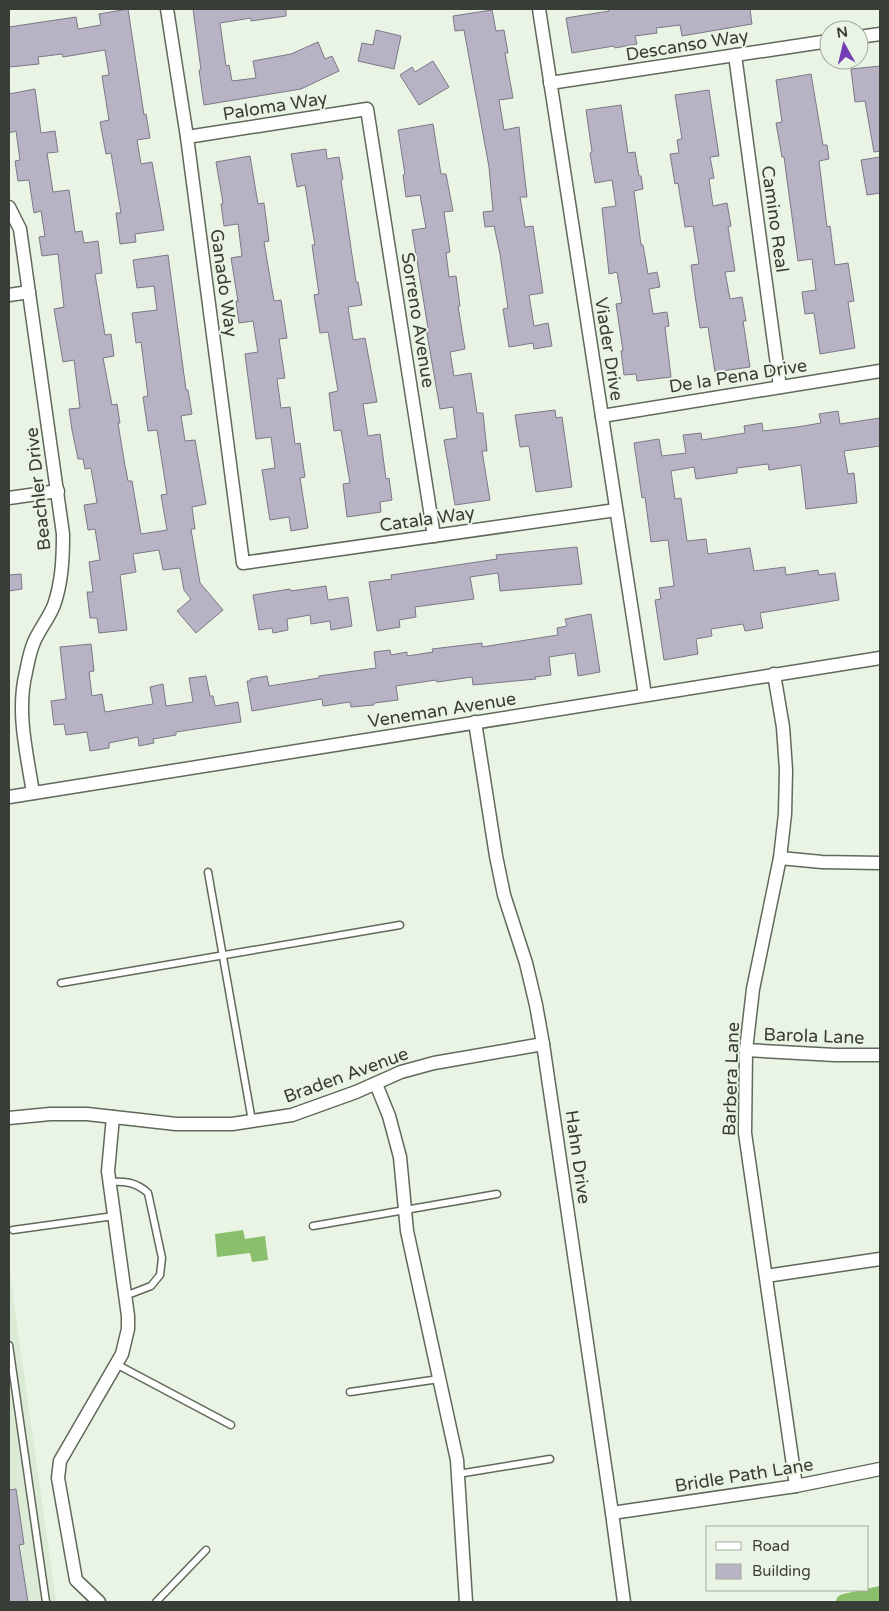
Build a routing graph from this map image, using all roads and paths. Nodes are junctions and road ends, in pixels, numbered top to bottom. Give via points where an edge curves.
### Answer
1 (167, 9) edge
2 (539, 9) edge
3 (819, 42) edge
4 (735, 55) junction
5 (550, 83) junction
6 (368, 109) joint
7 (187, 137) junction
8 (9, 208) edge
9 (29, 292) junction
10 (9, 295) edge
11 (880, 371) edge
12 (780, 387) junction
13 (602, 416) junction
14 (58, 491) junction
15 (9, 498) edge
16 (616, 510) junction
17 (434, 536) junction
18 (243, 563) joint
19 (880, 658) edge
20 (774, 674) junction
21 (645, 695) junction
22 (475, 722) junction
23 (33, 793) junction
24 (9, 797) edge
25 (780, 858) junction
26 (880, 863) edge
27 (208, 872) dead end
28 (400, 925) dead end
29 (223, 955) junction
30 (61, 983) dead end
31 (543, 1044) junction
32 (746, 1050) junction
33 (880, 1055) edge
34 (376, 1084) junction
35 (113, 1117) junction
36 (9, 1118) edge
37 (252, 1121) junction
38 (109, 1182) junction
39 (497, 1194) dead end
40 (405, 1209) junction
41 (114, 1216) junction
42 (313, 1226) dead end
43 (13, 1230) dead end
44 (880, 1259) edge
45 (766, 1276) junction
46 (125, 1296) junction
47 (9, 1344) edge
48 (116, 1364) junction
49 (439, 1378) junction
50 (350, 1392) dead end
51 (231, 1425) dead end
52 (550, 1459) dead end
53 (880, 1469) edge
54 (458, 1474) junction
55 (796, 1486) junction
56 (612, 1513) junction
57 (206, 1550) dead end
58 (46, 1602) edge
59 (99, 1602) edge
60 (156, 1602) edge
61 (466, 1602) edge
62 (624, 1602) edge

1 - 7 street, Ganado Way
2 - 5 street, Viader Drive
3 - 4 street, Descanso Way
4 - 5 street, Descanso Way
4 - 12 street, Camino Real
5 - 13 street, Viader Drive
6 - 7 street, Paloma Way
6 - 17 street, Sorreno Avenue
7 - 18 street, Ganado Way
8 - 9 street, Beachler Drive via 20,229
9 - 10 street
9 - 14 street, Beachler Drive
11 - 12 street, De la Pena Drive
12 - 13 street, De la Pena Drive
13 - 16 street, Viader Drive
14 - 15 street
14 - 23 street, Beachler Drive via 63,534 60,580 54,606 34,643 25,674 22,705
16 - 17 street, Catala Way
16 - 21 street, Viader Drive
17 - 18 street, Catala Way
19 - 20 street, Veneman Avenue
20 - 21 street, Veneman Avenue
20 - 25 street, Barbera Lane via 786,770
21 - 22 street, Veneman Avenue
22 - 23 street, Veneman Avenue
22 - 31 street, Hahn Drive via 504,895 526,963
23 - 24 street, Veneman Avenue
25 - 26 street
25 - 32 street, Barbera Lane via 753,989
27 - 29 lane
28 - 29 lane
29 - 30 lane
29 - 37 lane
31 - 34 street, Braden Avenue via 434,1062
31 - 56 street, Hahn Drive
32 - 33 street, Barola Lane
32 - 45 street, Barbera Lane via 745,1133
34 - 37 street, Braden Avenue via 292,1115
34 - 40 street via 400,1157
35 - 36 street, Braden Avenue via 50,1114
35 - 37 street, Braden Avenue via 176,1124
35 - 38 street
38 - 41 street
38 - 46 lane via 126,1181 148,1193 162,1258 160,1275 151,1286
39 - 40 lane
40 - 42 lane
40 - 49 street
41 - 43 lane
41 - 46 street
44 - 45 street
45 - 55 street, Barbera Lane
46 - 48 street via 128,1329
47 - 58 lane
48 - 51 lane
48 - 59 street via 60,1461 58,1478 76,1580
49 - 50 lane
49 - 54 street
52 - 54 lane
53 - 55 street, Bridle Path Lane
54 - 61 street
55 - 56 street, Bridle Path Lane
56 - 62 street, Hahn Drive
57 - 60 lane

